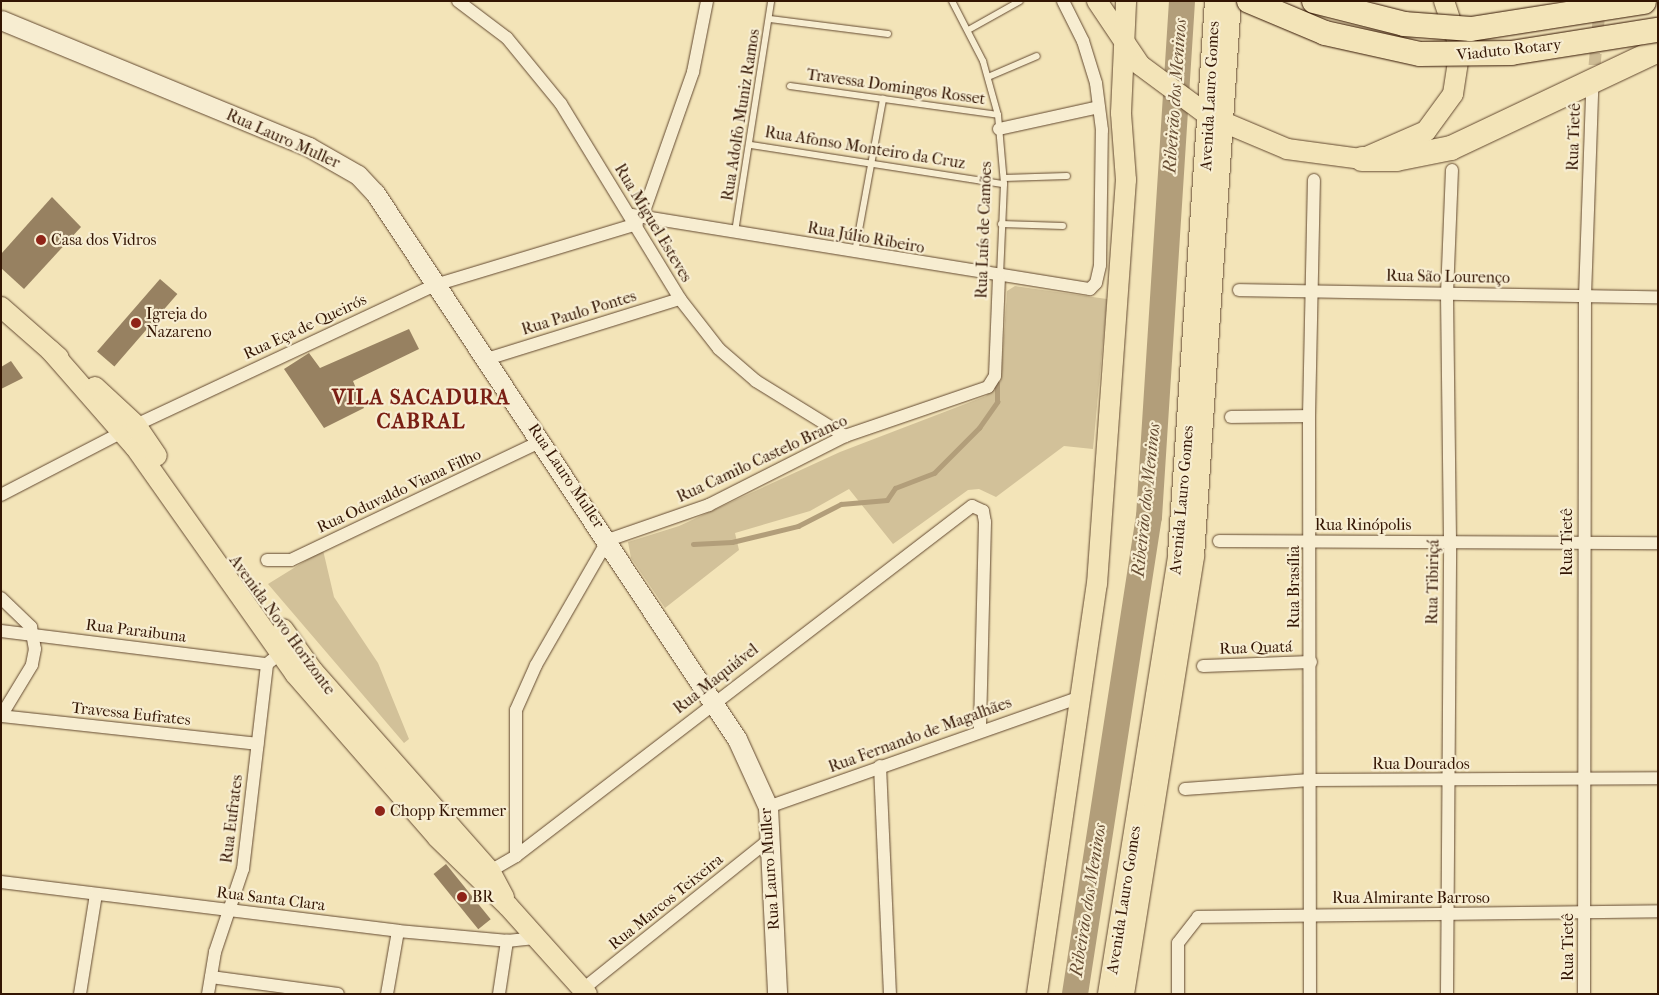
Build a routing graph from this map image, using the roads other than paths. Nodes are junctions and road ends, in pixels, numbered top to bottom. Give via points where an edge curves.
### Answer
1 (458, 1) edge
2 (707, 1) edge
3 (771, 1) edge
4 (952, 1) edge
5 (1020, 1) edge
6 (1063, 1) edge
7 (1097, 1) edge
8 (1126, 1) edge
9 (1216, 1) edge
10 (1231, 1) edge
11 (1249, 1) edge
12 (1314, 1) edge
13 (1444, 1) edge
14 (1646, 2) edge
15 (770, 19) junction
16 (1, 20) edge
17 (970, 29) junction
18 (1657, 30) edge
19 (888, 34) dead end
20 (1123, 42) junction
21 (1658, 50) edge
22 (1037, 56) dead end
23 (1153, 76) junction
24 (988, 77) junction
25 (790, 86) dead end
26 (1592, 91) tunnel mouth
27 (884, 99) junction
28 (1099, 107) junction
29 (1121, 113) junction
30 (998, 115) junction
31 (1217, 120) junction
32 (999, 129) junction
33 (751, 145) junction
34 (1362, 160) junction
35 (872, 162) junction
36 (1452, 170) dead end
37 (1067, 176) dead end
38 (1314, 180) dead end
39 (1004, 181) junction
40 (637, 219) junction
41 (1001, 224) junction
42 (1063, 226) dead end
43 (735, 232) junction
44 (855, 252) junction
45 (1000, 277) junction
46 (435, 285) junction
47 (1238, 290) dead end
48 (1311, 291) junction
49 (1447, 294) junction
50 (1585, 296) junction
51 (1658, 297) edge
52 (680, 299) junction
53 (1, 307) edge
54 (487, 359) junction
55 (994, 380) joint
56 (1309, 416) junction
57 (1231, 417) dead end
58 (129, 429) junction
59 (845, 436) junction
60 (542, 441) junction
61 (1, 495) edge
62 (608, 540) junction
63 (1450, 540) junction
64 (1310, 541) junction
65 (1583, 541) junction
66 (1219, 542) dead end
67 (1658, 543) edge
68 (267, 560) dead end
69 (1, 598) edge
70 (1, 631) edge
71 (34, 635) junction
72 (274, 658) junction
73 (1311, 662) junction
74 (1203, 666) dead end
75 (1083, 696) junction
76 (712, 703) junction
77 (1, 716) edge
78 (980, 730) junction
79 (257, 744) junction
80 (880, 766) junction
81 (1658, 778) edge
82 (1310, 780) junction
83 (1446, 780) junction
84 (1584, 780) junction
85 (1186, 789) dead end
86 (768, 807) junction
87 (769, 840) junction
88 (516, 856) junction
89 (483, 874) junction
90 (1, 882) edge
91 (96, 894) junction
92 (230, 910) junction
93 (1658, 911) edge
94 (1585, 912) junction
95 (1311, 914) junction
96 (1447, 915) junction
97 (398, 931) junction
98 (537, 938) junction
99 (507, 941) junction
100 (211, 977) junction
101 (585, 991) edge
102 (80, 994) edge
103 (208, 994) edge
104 (338, 994) edge
105 (387, 994) edge
106 (499, 994) edge
107 (777, 994) edge
108 (890, 994) edge
109 (1037, 994) edge
110 (1108, 994) edge
111 (1124, 994) edge
112 (1178, 994) edge
113 (1310, 994) edge
114 (1447, 994) edge
115 (1584, 994) edge

1 - 40 street, Rua Miguel Esteves via 490,22 531,66
2 - 40 street via 693,72
3 - 15 lane, Rua Adolfo Muniz Ramos
4 - 17 lane, Rua Luís de Camões
5 - 17 lane
6 - 28 street via 1083,41
7 - 20 main road
8 - 20 main road
9 - 31 main road, Avenida Lauro Gomes
10 - 31 main road, Avenida Lauro Gomes
11 - 18 highway, Viaduto Rotary, bridge via 1354,41 1447,56 1511,53
12 - 14 highway, Viaduto Rotary, bridge via 1404,24 1471,29
13 - 34 main road via 1460,48 1453,94 1426,130
15 - 19 lane
15 - 33 lane, Rua Adolfo Muniz Ramos
16 - 46 street, Rua Lauro Muller via 334,159 375,193
17 - 24 lane, Rua Luís de Camões
20 - 23 main road
20 - 29 main road
21 - 34 highway via 1451,148 1396,159
22 - 24 lane
23 - 29 main road via 1134,87
23 - 31 main road
24 - 30 lane, Rua Luís de Camões
25 - 27 lane, Travessa Domingos Rosset
26 - 50 street, Rua Tietê
27 - 30 lane, Travessa Domingos Rosset
27 - 35 lane
28 - 32 street
28 - 45 street, Rua Júlio Ribeiro via 1104,190 1100,265 1093,287 1073,289
29 - 75 main road via 1126,180 1121,284 1097,584
30 - 32 lane, Rua Luís de Camões
31 - 34 main road via 1286,149
31 - 110 main road, Avenida Lauro Gomes via 1178,554
31 - 111 main road, Avenida Lauro Gomes via 1194,556
32 - 39 lane, Rua Luís de Camões
33 - 35 lane, Rua Afonso Monteiro da Cruz
33 - 43 lane, Rua Adolfo Muniz Ramos
35 - 39 lane, Rua Afonso Monteiro da Cruz
35 - 44 lane
36 - 49 street, Rua Tibiriçá
37 - 39 lane, Rua Afonso Monteiro da Cruz
38 - 48 street, Rua Brasília
39 - 41 lane, Rua Luís de Camões
40 - 43 street, Rua Júlio Ribeiro
40 - 46 street, Rua Eça de Queirós
40 - 52 street, Rua Miguel Esteves
41 - 42 lane
41 - 45 lane, Rua Luís de Camões
43 - 44 street, Rua Júlio Ribeiro
44 - 45 street, Rua Júlio Ribeiro
45 - 55 street, Rua Luís de Camões
46 - 54 street, Rua Lauro Muller
46 - 58 street, Rua Eça de Queirós
47 - 48 street, Rua São Lourenço
48 - 49 street, Rua São Lourenço
48 - 56 street, Rua Brasília
49 - 50 street, Rua São Lourenço
49 - 63 street, Rua Tibiriçá
50 - 51 street, Rua São Lourenço
50 - 65 street, Rua Tietê
52 - 54 street, Rua Paulo Pontes
52 - 59 street, Rua Miguel Esteves via 719,349 756,381
53 - 58 main road, Avenida Novo Horizonte via 50,350
54 - 60 street, Rua Lauro Muller
55 - 59 street, Rua Camilo Castelo Branco via 980,390
56 - 57 street
56 - 64 street, Rua Brasília
58 - 61 street, Rua Eça de Queirós
58 - 72 main road, Avenida Novo Horizonte
58 - 89 main road, Avenida Novo Horizonte via 312,671
59 - 62 street, Rua Camilo Castelo Branco via 709,505
60 - 62 street, Rua Lauro Muller
60 - 68 street, Rua Oduvaldo Viana Filho via 291,560
62 - 76 street, Rua Lauro Muller
62 - 88 street via 536,665 516,710
63 - 64 street, Rua Rinópolis
63 - 65 street, Rua Rinópolis
63 - 83 street, Rua Tibiriçá
64 - 66 street, Rua Rinópolis
64 - 73 street, Rua Brasília
65 - 67 street, Rua Rinópolis
65 - 84 street, Rua Tietê
69 - 71 street
70 - 71 street, Rua Paraibuna
71 - 72 street, Rua Paraibuna
71 - 77 street via 32,665
72 - 79 street, Rua Eufrates
72 - 89 main road, Avenida Novo Horizonte via 302,681
73 - 74 street, Rua Quatá
73 - 82 street, Rua Brasília
75 - 78 street, Rua Fernando de Magalhães
75 - 109 main road
76 - 78 street, Rua Maquiável via 950,518 976,506 984,514 986,539
76 - 86 street, Rua Lauro Muller via 738,739
76 - 88 street, Rua Maquiável
77 - 79 street, Travessa Eufrates
78 - 80 street, Rua Fernando de Magalhães
79 - 92 street, Rua Eufrates via 243,869
80 - 86 street, Rua Fernando de Magalhães
80 - 108 street
81 - 84 street, Rua Dourados
82 - 83 street, Rua Dourados
82 - 85 street, Rua Dourados
82 - 95 street, Rua Brasília
83 - 84 street, Rua Dourados
83 - 96 street, Rua Tibiriçá
84 - 94 street, Rua Tietê
86 - 87 street, Rua Lauro Muller
87 - 101 street, Rua Marcos Teixeira
87 - 107 street, Rua Lauro Muller
88 - 89 street, Rua Maquiável
89 - 98 main road, Avenida Novo Horizonte
90 - 91 street, Rua Santa Clara
91 - 92 street, Rua Santa Clara
91 - 102 street
92 - 97 street, Rua Santa Clara
92 - 100 street, Rua Eufrates
93 - 94 street, Rua Almirante Barroso
94 - 96 street, Rua Almirante Barroso
94 - 115 street, Rua Tietê
95 - 96 street, Rua Almirante Barroso
95 - 112 street, Rua Almirante Barroso via 1198,917 1178,943
95 - 113 street, Rua Brasília
96 - 114 street, Rua Tibiriçá
97 - 99 street, Rua Santa Clara
97 - 105 street
98 - 99 street, Rua Santa Clara
98 - 101 main road, Avenida Novo Horizonte
99 - 106 street
100 - 103 street, Rua Eufrates
100 - 104 street

